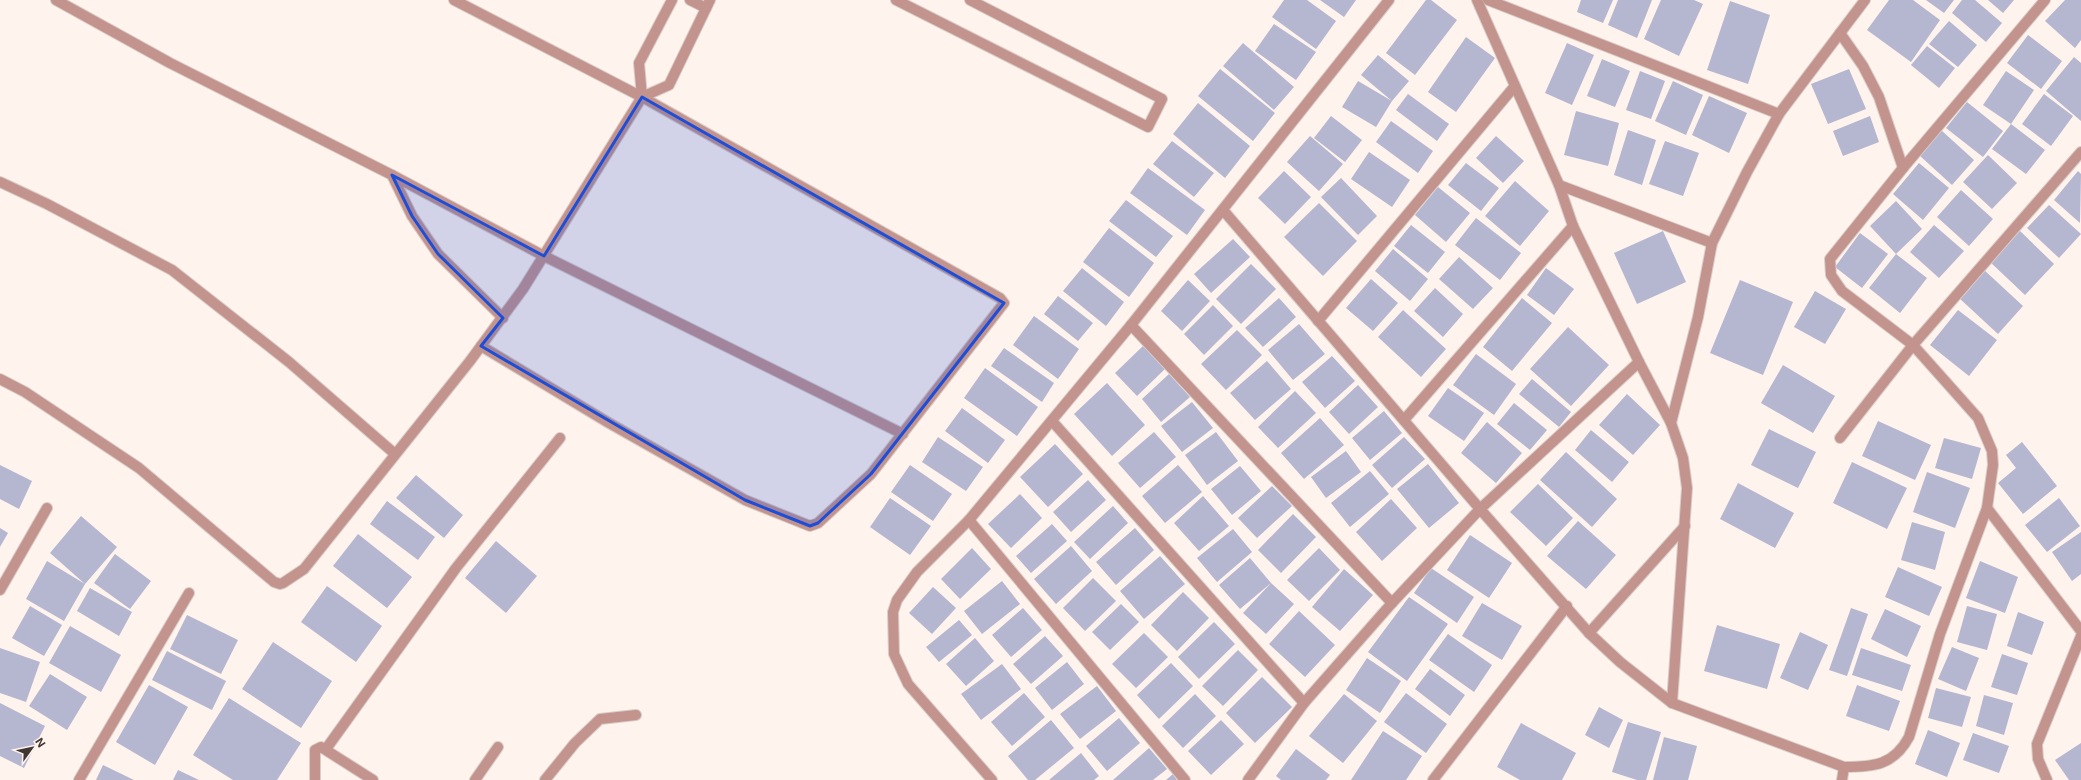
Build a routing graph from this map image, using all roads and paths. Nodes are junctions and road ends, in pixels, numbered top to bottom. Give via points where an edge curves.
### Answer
1 (56, 0) edge
2 (454, 0) edge
3 (672, 0) edge
4 (690, 0) edge
5 (896, 0) edge
6 (970, 0) edge
7 (1389, 0) edge
8 (1477, 0) edge
9 (1488, 0) edge
10 (1865, 0) edge
11 (2045, 0) edge
12 (708, 4) edge
13 (1840, 33) junction
14 (1514, 86) junction
15 (642, 97) junction
16 (1779, 114) junction
17 (2081, 152) edge
18 (1903, 168) junction
19 (392, 175) junction
20 (0, 182) edge
21 (1559, 185) junction
22 (1223, 210) junction
23 (1573, 226) junction
24 (1712, 243) junction
25 (544, 256) junction
26 (503, 318) junction
27 (1318, 321) junction
28 (1131, 325) junction
29 (1913, 345) junction
30 (481, 346) junction
31 (1639, 362) junction
32 (0, 379) edge
33 (1404, 420) junction
34 (1052, 421) junction
35 (1671, 423) junction
36 (903, 434) junction
37 (560, 438) dead end
38 (1840, 438) dead end
39 (395, 454) junction
40 (47, 508) dead end
41 (1987, 508) junction
42 (1480, 509) junction
43 (969, 520) junction
44 (1685, 526) junction
45 (0, 590) edge
46 (189, 594) dead end
47 (1392, 603) junction
48 (1567, 606) junction
49 (2081, 631) edge
50 (1589, 633) junction
51 (2081, 636) edge
52 (1304, 703) junction
53 (1672, 704) junction
54 (636, 715) dead end
55 (498, 747) dead end
56 (326, 749) junction
57 (1844, 767) junction
58 (79, 780) edge
59 (315, 780) edge
60 (373, 780) edge
61 (475, 780) edge
62 (545, 780) edge
63 (992, 780) edge
64 (1185, 780) edge
65 (1248, 780) edge
66 (1433, 780) edge
67 (1842, 780) edge
68 (2047, 780) edge

1 - 19 street via 170,63
2 - 15 street
3 - 15 street via 639,63
4 - 12 street
5 - 6 street via 1148,127 1162,99
7 - 22 street
8 - 14 street
9 - 16 street
10 - 13 street
11 - 18 street
12 - 15 street via 669,85
13 - 16 street
13 - 18 street via 1879,97
14 - 21 street
14 - 27 street
15 - 25 street
15 - 36 street via 1002,300 1003,303
16 - 24 street
17 - 29 street
18 - 29 street via 1830,259 1829,268 1834,281 1842,291
19 - 25 street
19 - 26 street via 412,216 438,254
20 - 39 street via 172,270 289,362
21 - 23 street
21 - 24 street
22 - 27 street
22 - 28 street
23 - 31 street
23 - 33 street
24 - 35 street via 1698,317
25 - 26 street
25 - 36 street
26 - 30 street
27 - 33 street
28 - 34 street
28 - 47 street
29 - 38 street
29 - 41 street via 1978,418 1987,436 1993,465
30 - 36 street via 609,423 745,500 810,526 818,523 871,474
30 - 39 street
31 - 35 street
31 - 42 street
32 - 39 street via 25,392 138,468 274,582 280,584 304,569
33 - 42 street
34 - 43 street
34 - 52 street
35 - 44 street via 1683,458 1688,488
37 - 56 street via 456,568
40 - 45 street
41 - 49 street
41 - 57 street via 1940,634 1909,737 1903,748 1888,761
42 - 47 street
42 - 48 street
43 - 63 street via 918,572 897,600 893,612 894,654 908,684
43 - 64 street
44 - 50 street
44 - 53 street
46 - 58 street
47 - 52 street
48 - 50 street
48 - 66 street
50 - 53 street
51 - 68 street via 2037,744 2038,759
52 - 65 street
53 - 57 street
54 - 62 street via 600,719 575,743
55 - 61 street
56 - 59 street via 321,747 315,750
56 - 60 street
57 - 67 street

